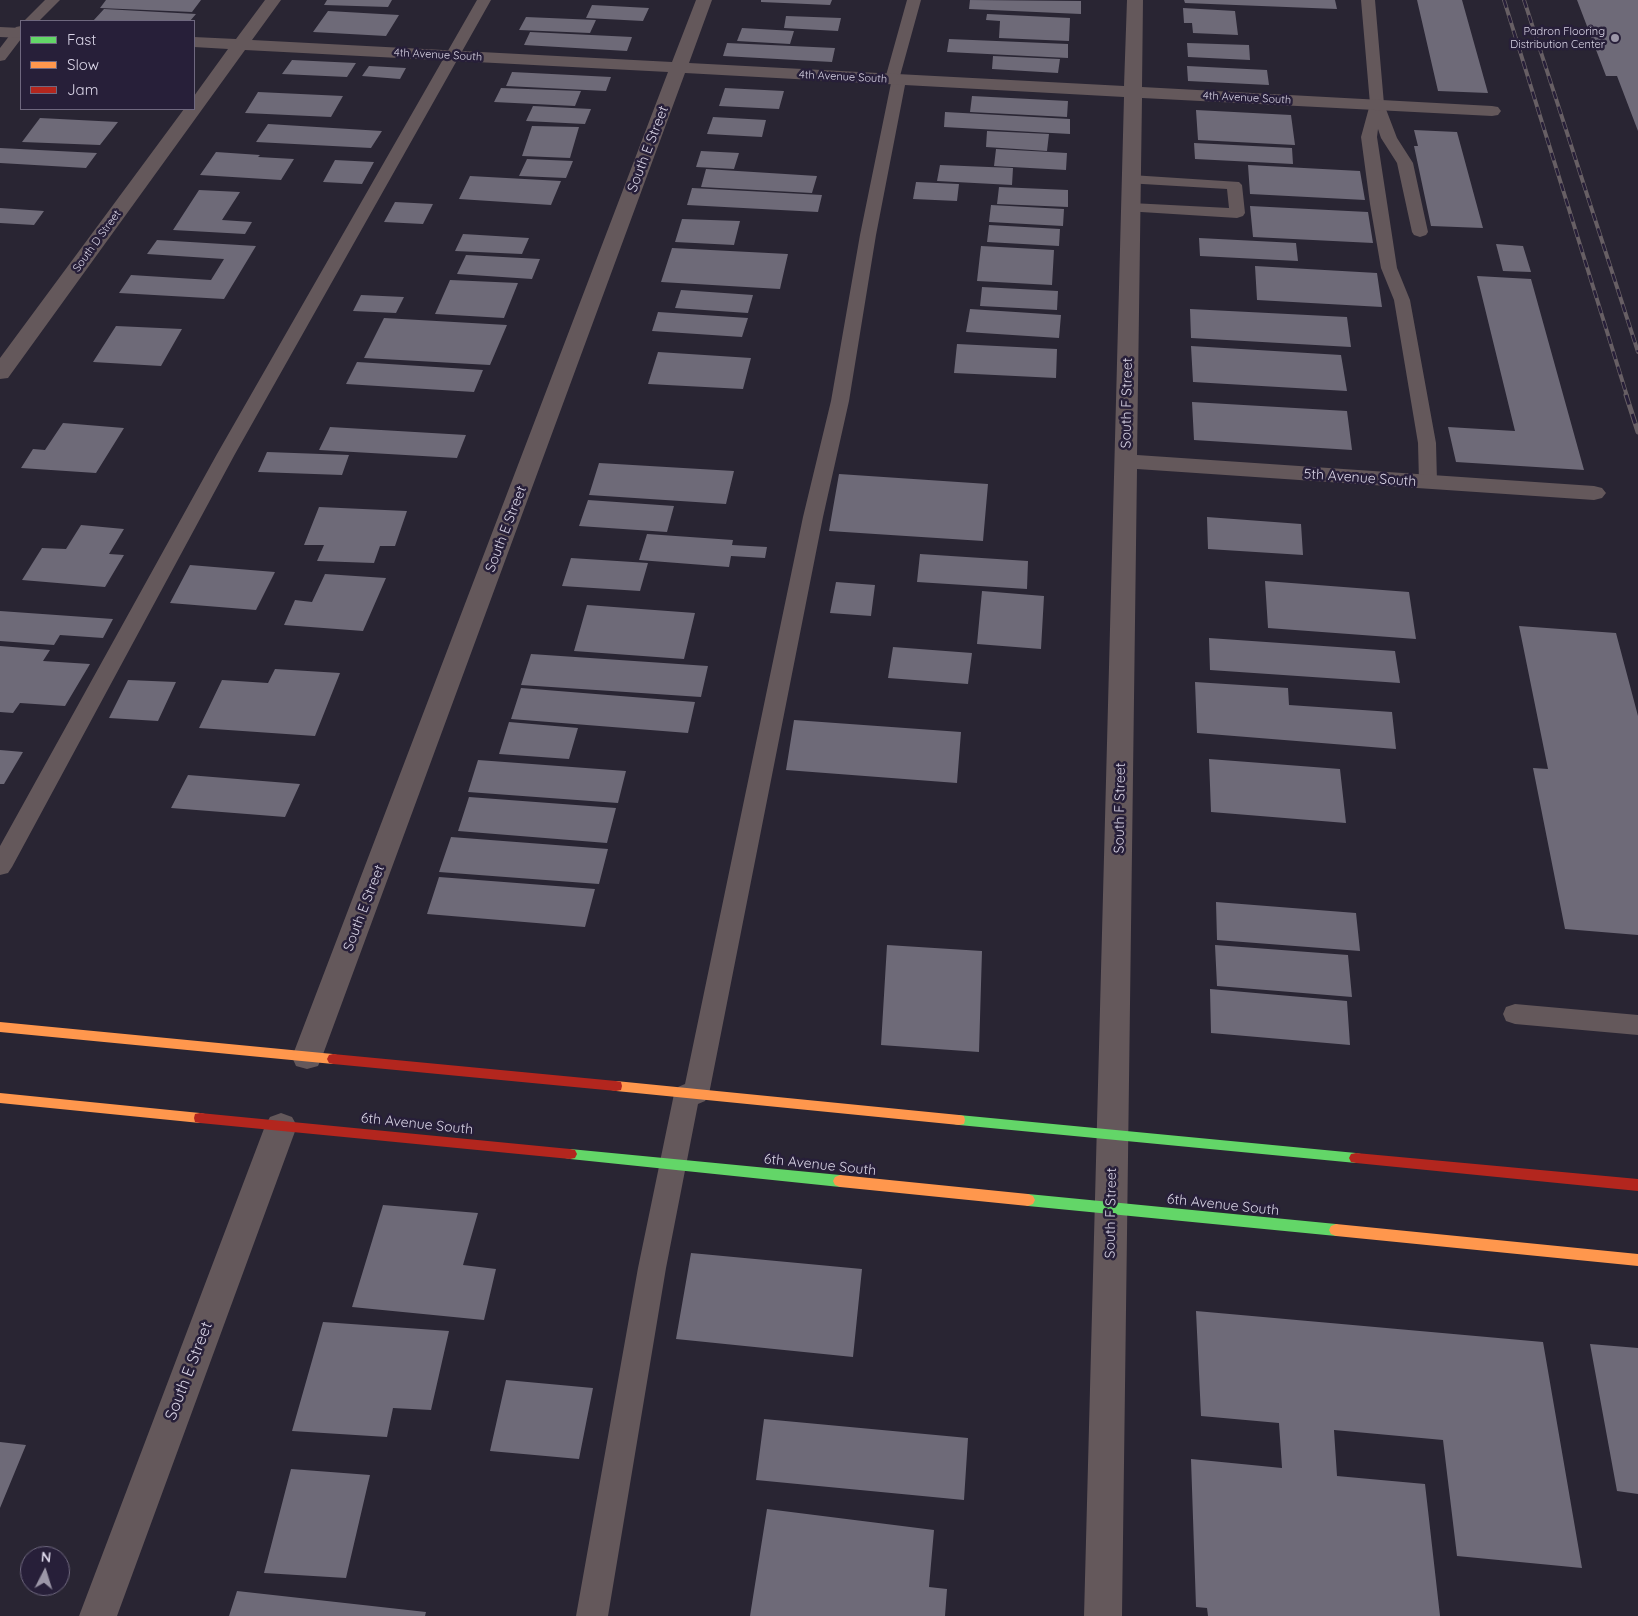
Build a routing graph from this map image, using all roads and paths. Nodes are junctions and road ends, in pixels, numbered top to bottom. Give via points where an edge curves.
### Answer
1 (53, 0) edge
2 (273, 0) edge
3 (484, 0) edge
4 (704, 0) edge
5 (914, 0) edge
6 (1135, 0) edge
7 (1368, 0) edge
8 (32, 20) edge
9 (20, 29) edge
10 (0, 32) edge
11 (20, 33) edge
12 (195, 42) edge
13 (240, 44) junction
14 (0, 56) edge
15 (451, 56) junction
16 (678, 68) junction
17 (895, 80) junction
18 (1133, 92) junction
19 (1377, 104) junction
20 (195, 107) edge
21 (193, 110) edge
22 (1492, 111) dead end
23 (1131, 180) junction
24 (1131, 208) junction
25 (1420, 232) dead end
26 (0, 373) edge
27 (1126, 461) junction
28 (1428, 482) junction
29 (1594, 493) dead end
30 (0, 867) edge
31 (1515, 1014) dead end
32 (1638, 1025) edge
33 (0, 1027) edge
34 (307, 1057) junction
35 (692, 1094) junction
36 (0, 1098) edge
37 (281, 1126) junction
38 (1113, 1134) junction
39 (673, 1165) junction
40 (1638, 1185) edge
41 (1112, 1209) junction
42 (1638, 1260) edge
43 (98, 1616) edge
44 (592, 1616) edge
45 (1103, 1616) edge

1 - 8 lane
2 - 13 street, South D Street
3 - 15 lane
4 - 16 street, South E Street
5 - 17 lane
6 - 18 street, South F Street
7 - 19 lane
9 - 10 street
11 - 14 lane
12 - 13 street, 4th Avenue South
13 - 15 street, 4th Avenue South
13 - 20 street, South D Street
15 - 16 street, 4th Avenue South
15 - 30 lane via 226,454
16 - 17 street, 4th Avenue South
16 - 34 street, South E Street
17 - 18 street, 4th Avenue South
17 - 35 lane via 840,401
18 - 19 street, 4th Avenue South
18 - 23 street, South F Street
19 - 22 street, 4th Avenue South
19 - 25 lane via 1389,138 1405,163
19 - 28 lane via 1369,137 1378,204 1390,268 1402,300 1427,442
21 - 26 street, South D Street
23 - 24 street, South F Street
23 - 24 lane via 1234,185 1237,213
24 - 27 street, South F Street
27 - 28 street, 5th Avenue South
27 - 38 street, South F Street
28 - 29 street, 5th Avenue South
31 - 32 lane
33 - 34 street
34 - 35 street
35 - 38 street
35 - 39 lane
36 - 37 street, 6th Avenue South
37 - 39 street, 6th Avenue South
37 - 43 street, South E Street
38 - 40 street
38 - 41 street, South F Street
39 - 41 street, 6th Avenue South
39 - 44 lane
41 - 42 street, 6th Avenue South
41 - 45 street, South F Street

